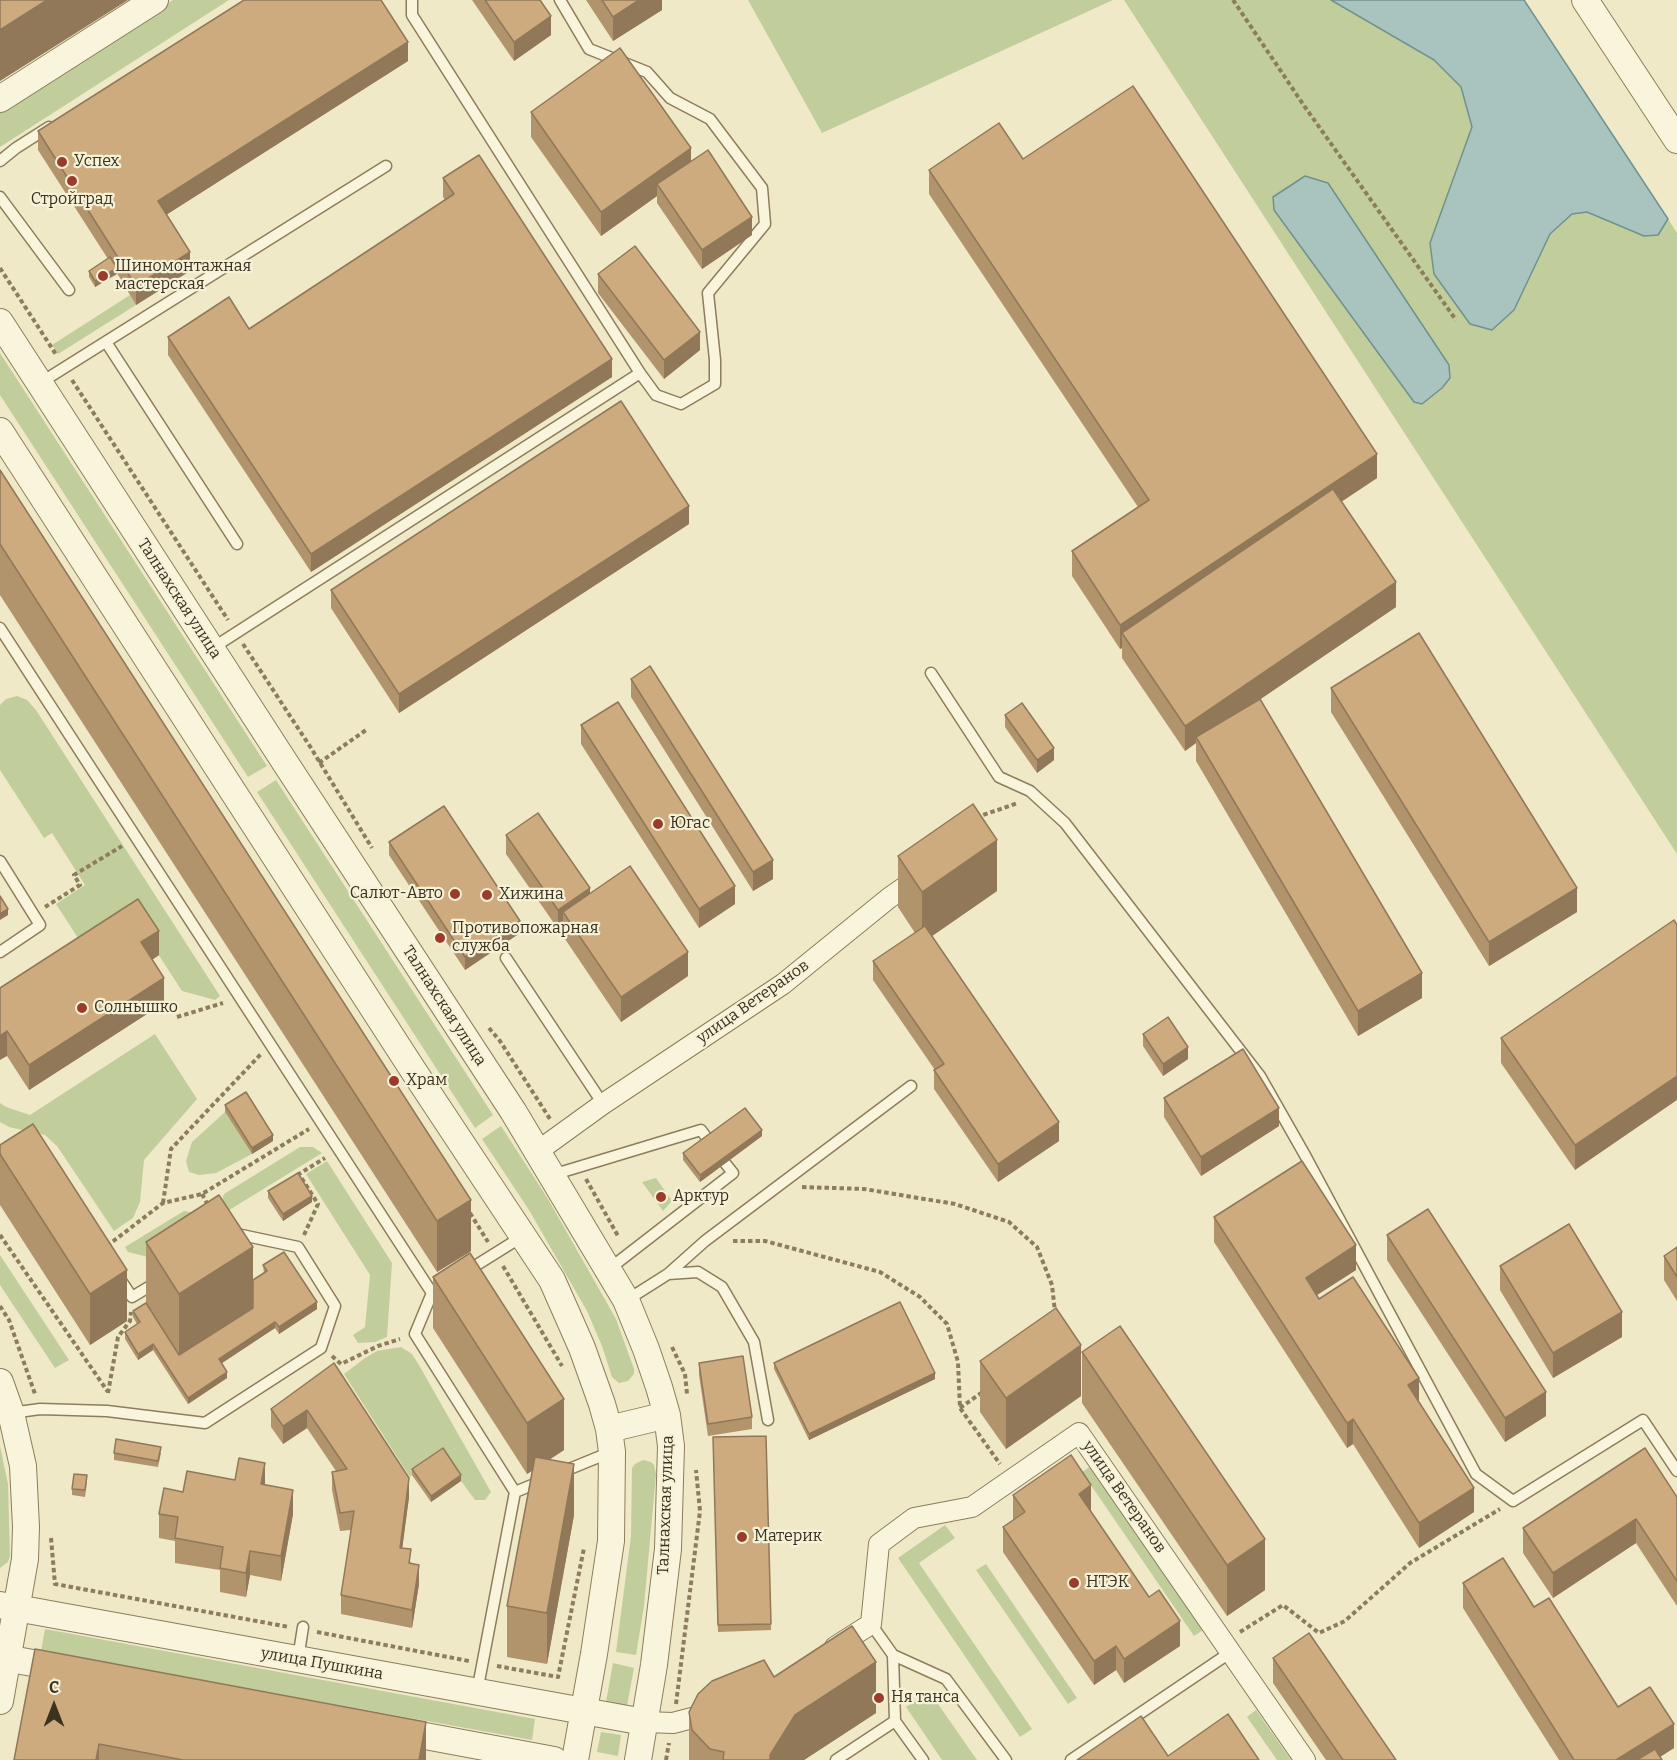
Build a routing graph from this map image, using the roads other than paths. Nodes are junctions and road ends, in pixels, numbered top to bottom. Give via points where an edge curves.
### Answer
1 (155, 0) edge
2 (412, 0) edge
3 (560, 0) edge
4 (1585, 0) edge
5 (0, 99) edge
6 (57, 122) edge
7 (1677, 140) edge
8 (0, 161) edge
9 (386, 166) dead end
10 (0, 197) edge
11 (69, 290) dead end
12 (0, 322) edge
13 (106, 342) junction
14 (640, 373) junction
15 (40, 383) junction
16 (0, 431) edge
17 (237, 543) dead end
18 (1, 633) edge
19 (212, 649) junction
20 (931, 672) dead end
21 (0, 861) edge
22 (935, 866) edge
23 (0, 952) edge
24 (506, 958) dead end
25 (911, 1086) dead end
26 (603, 1104) junction
27 (709, 1141) edge
28 (538, 1151) junction
29 (725, 1163) edge
30 (552, 1174) junction
31 (523, 1235) junction
32 (223, 1242) edge
33 (102, 1250) edge
34 (608, 1269) junction
35 (170, 1274) edge
36 (668, 1274) junction
37 (432, 1293) junction
38 (626, 1300) junction
39 (0, 1382) edge
40 (11, 1413) junction
41 (667, 1415) junction
42 (768, 1420) dead end
43 (610, 1440) junction
44 (1677, 1471) edge
45 (515, 1492) junction
46 (9, 1606) edge
47 (871, 1624) junction
48 (303, 1627) dead end
49 (1228, 1647) junction
50 (823, 1654) edge
51 (893, 1655) junction
52 (4, 1658) edge
53 (298, 1659) junction
54 (90, 1674) edge
55 (477, 1692) junction
56 (0, 1701) edge
57 (735, 1706) edge
58 (584, 1712) junction
59 (896, 1721) junction
60 (644, 1722) junction
61 (374, 1726) edge
62 (554, 1760) edge
63 (575, 1760) edge
64 (638, 1760) edge
65 (836, 1760) edge
66 (923, 1760) edge
67 (1006, 1760) edge
68 (1071, 1760) edge
69 (1305, 1760) edge

1 - 5 street
2 - 14 lane via 412,15
3 - 14 lane via 589,49 647,72 670,98 710,119 762,188 765,224 708,293 715,384 681,404 656,395
4 - 7 street
6 - 8 lane
9 - 13 lane
10 - 11 lane
12 - 15 street, Талнахская улица
13 - 15 lane
13 - 17 lane
14 - 19 lane
15 - 19 street, Талнахская улица
16 - 31 street
18 - 37 lane
19 - 28 street, Талнахская улица
20 - 44 lane via 999,777 1030,791 1065,823 1260,1076 1476,1474 1513,1501 1643,1420
21 - 23 lane via 40,925
22 - 26 street, улица Ветеранов via 889,897 783,984
24 - 26 lane
25 - 36 lane via 705,1240
26 - 28 street, улица Ветеранов
27 - 30 lane via 700,1130
28 - 30 street, Талнахская улица
29 - 34 lane via 733,1173
30 - 34 street, Талнахская улица
31 - 37 lane
31 - 43 street via 552,1280 582,1348
32 - 40 lane via 237,1234 298,1247 335,1306 321,1348 205,1423 107,1411 40,1409
33 - 35 lane via 132,1297
34 - 38 street, Талнахская улица
36 - 38 lane
36 - 42 lane via 698,1272 722,1287 754,1342
37 - 45 lane via 415,1334
38 - 41 street, Талнахская улица
39 - 40 street
40 - 46 street via 23,1466 27,1527 26,1559
41 - 43 street
41 - 60 street, Талнахская улица via 671,1446 668,1549
43 - 45 lane
43 - 58 street via 611,1541
45 - 55 lane
46 - 52 street
46 - 53 street, улица Пушкина
47 - 49 street, улица Ветеранов via 879,1544 915,1518 972,1507 1079,1433
47 - 50 street
47 - 51 lane
48 - 53 lane
49 - 68 lane
49 - 69 street, улица Ветеранов
51 - 59 lane
51 - 67 lane via 946,1679
52 - 54 street
52 - 56 street
53 - 55 street, улица Пушкина
55 - 58 street, улица Пушкина
57 - 60 street via 673,1723
58 - 60 street, улица Пушкина
58 - 63 street
59 - 65 lane
59 - 66 lane
60 - 64 street, Талнахская улица
61 - 62 street via 467,1748

